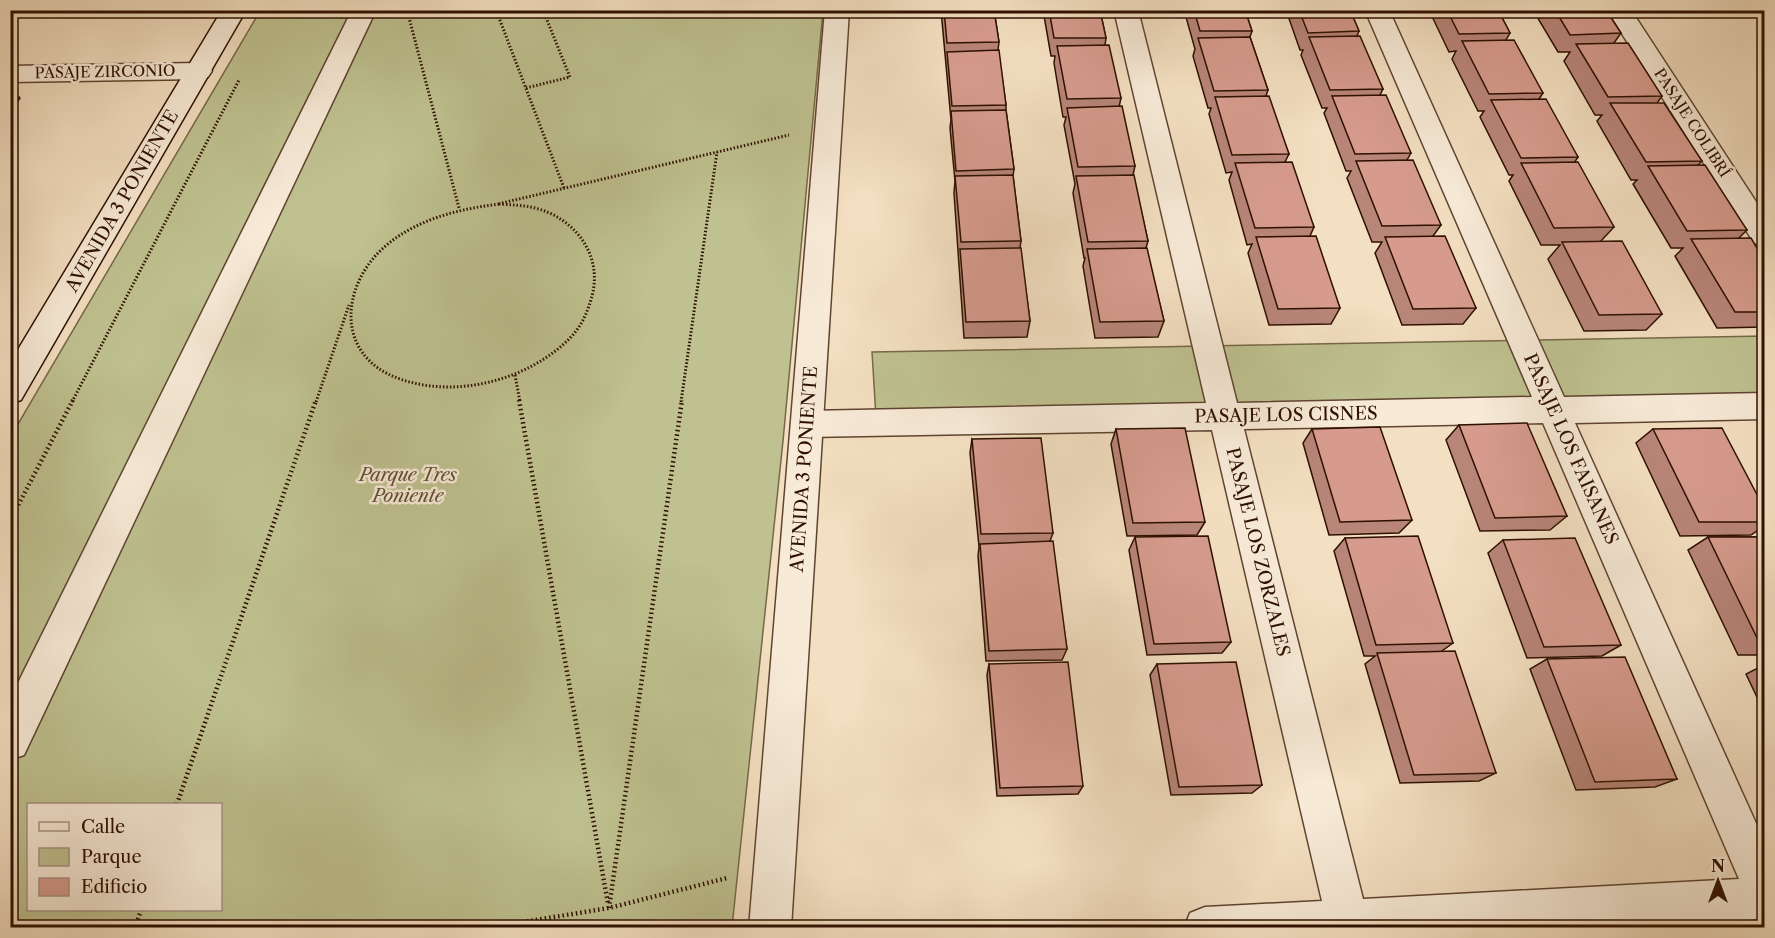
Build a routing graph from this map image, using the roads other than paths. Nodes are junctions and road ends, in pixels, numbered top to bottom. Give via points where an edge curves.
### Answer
1 (234, 10) edge
2 (364, 10) edge
3 (837, 10) edge
4 (1126, 10) edge
5 (1377, 10) edge
6 (1619, 10) edge
7 (199, 71) junction
8 (10, 74) edge
9 (1764, 236) edge
10 (10, 391) edge
11 (1764, 406) edge
12 (1553, 409) junction
13 (1225, 416) junction
14 (807, 424) junction
15 (10, 741) edge
16 (1764, 887) edge
17 (1764, 898) edge
18 (1347, 919) junction
19 (770, 927) edge
20 (1221, 927) edge

1 - 7 street, AVENIDA 3 PONIENTE
2 - 15 street
3 - 14 street, AVENIDA 3 PONIENTE
4 - 13 street, PASAJE LOS ZORZALES
5 - 12 street, PASAJE LOS FAISANES
6 - 9 street, PASAJE COLIBRÍ
7 - 8 street, PASAJE ZIRCONIO
7 - 10 street, AVENIDA 3 PONIENTE
11 - 12 street, PASAJE LOS CISNES
12 - 13 street, PASAJE LOS CISNES
12 - 16 street, PASAJE LOS FAISANES
13 - 14 street, PASAJE LOS CISNES
13 - 18 street, PASAJE LOS ZORZALES
14 - 19 street, AVENIDA 3 PONIENTE
17 - 18 street
18 - 20 street

